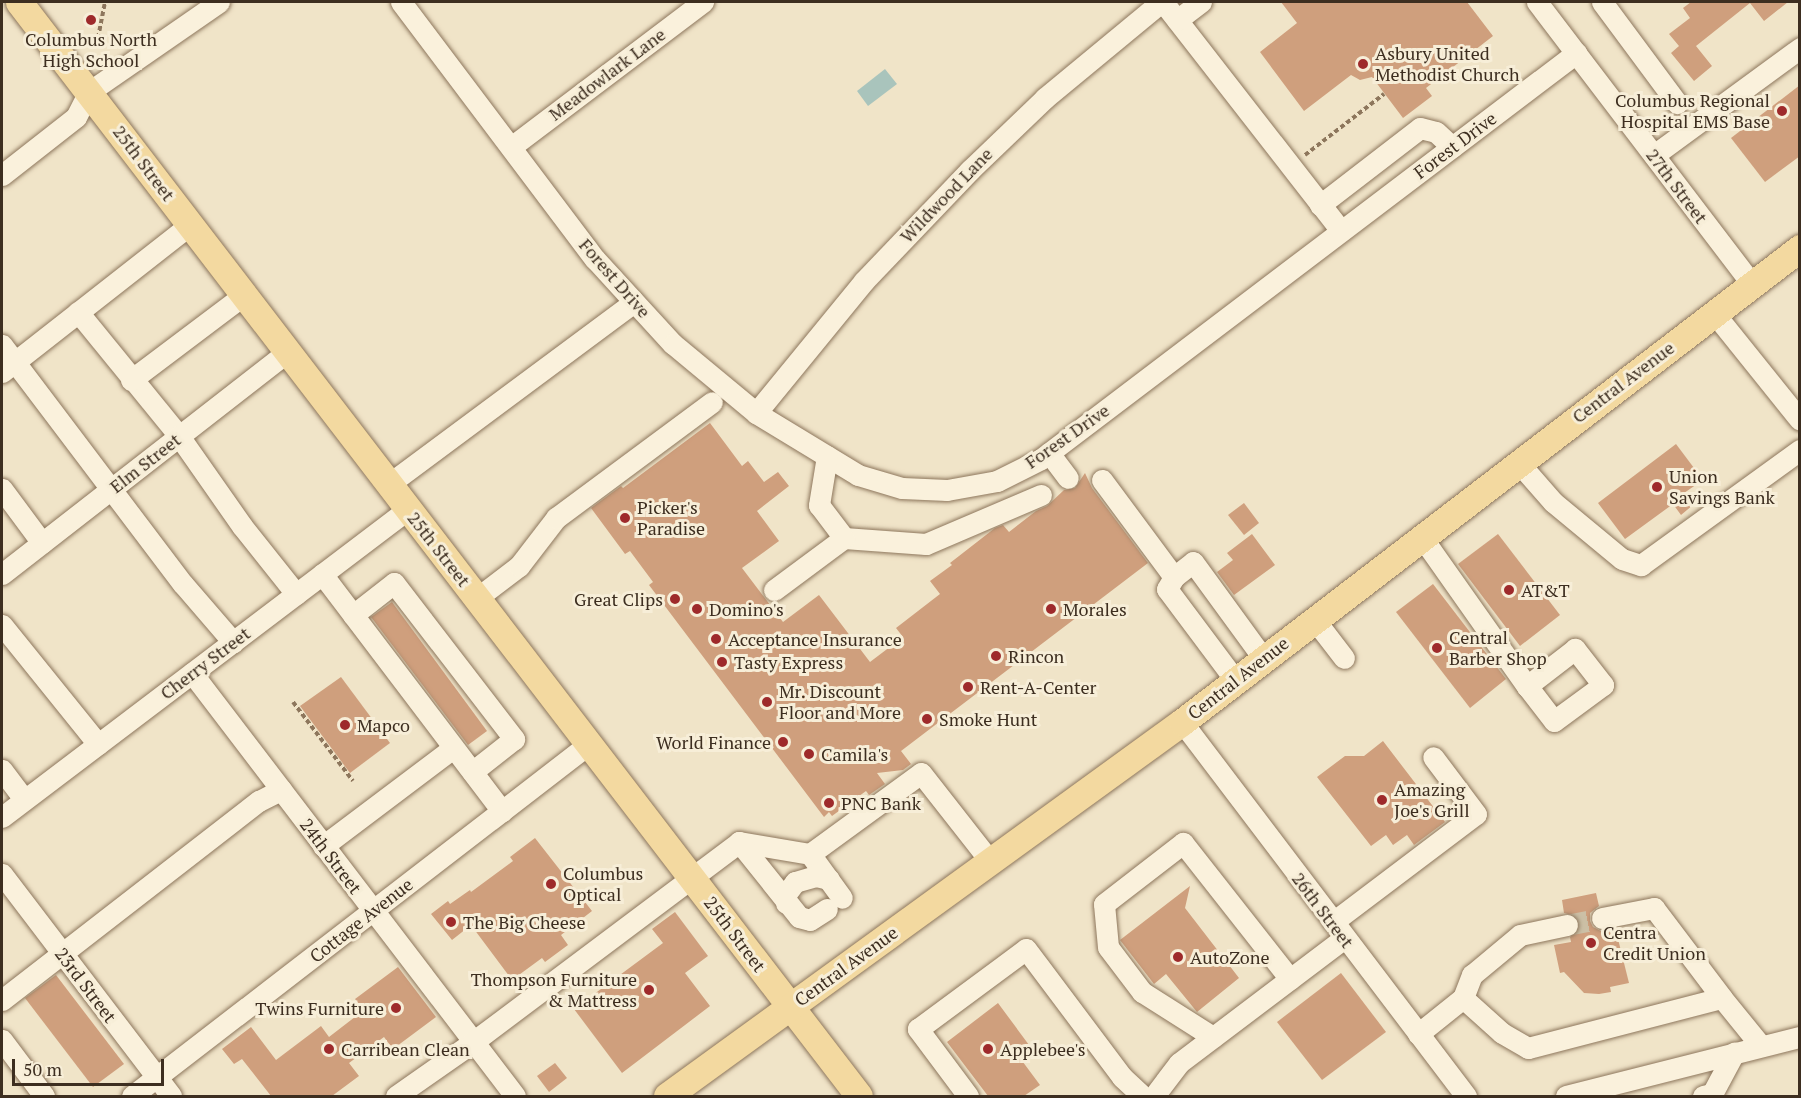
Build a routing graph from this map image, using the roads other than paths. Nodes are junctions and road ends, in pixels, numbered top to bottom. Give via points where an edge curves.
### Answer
1 (20, 2) edge
2 (219, 2) edge
3 (401, 2) edge
4 (703, 2) edge
5 (1162, 2) edge
6 (1201, 2) edge
7 (1537, 2) edge
8 (1602, 2) edge
9 (1177, 20) junction
10 (1800, 48) edge
11 (1576, 53) junction
12 (90, 92) junction
13 (1677, 103) dead end
14 (511, 147) junction
15 (1452, 147) junction
16 (1654, 155) junction
17 (2, 175) edge
18 (1320, 205) junction
19 (191, 224) junction
20 (1341, 231) junction
21 (1800, 248) edge
22 (1752, 284) junction
23 (244, 294) junction
24 (634, 302) junction
25 (78, 312) junction
26 (1714, 313) junction
27 (288, 351) junction
28 (6, 360) edge
29 (131, 380) junction
30 (712, 402) dead end
31 (756, 413) junction
32 (1800, 420) edge
33 (179, 436) junction
34 (1800, 450) edge
35 (1048, 453) junction
36 (827, 456) junction
37 (1518, 462) junction
38 (1068, 478) dead end
39 (1102, 480) dead end
40 (389, 484) junction
41 (2, 489) edge
42 (111, 489) junction
43 (1041, 495) dead end
44 (408, 509) junction
45 (1421, 536) junction
46 (844, 538) junction
47 (42, 543) junction
48 (2, 574) edge
49 (321, 574) junction
50 (1174, 577) junction
51 (774, 591) dead end
52 (296, 594) junction
53 (477, 597) junction
54 (353, 615) junction
55 (1314, 619) junction
56 (2, 625) edge
57 (233, 642) junction
58 (1263, 658) junction
59 (1344, 658) dead end
60 (192, 673) junction
61 (1235, 680) junction
62 (1527, 686) dead end
63 (1182, 722) junction
64 (590, 743) junction
65 (98, 744) junction
66 (453, 748) junction
67 (1433, 757) dead end
68 (2, 770) edge
69 (472, 772) junction
70 (280, 790) junction
71 (24, 799) junction
72 (502, 812) junction
73 (2, 817) edge
74 (739, 842) junction
75 (323, 846) junction
76 (810, 854) junction
77 (990, 861) junction
78 (2, 874) edge
79 (691, 876) junction
80 (829, 879) junction
81 (786, 903) junction
82 (373, 911) junction
83 (1602, 918) tunnel mouth
84 (1567, 925) tunnel mouth
85 (1339, 930) junction
86 (63, 954) junction
87 (1290, 979) junction
88 (1463, 998) junction
89 (1722, 998) junction
90 (2, 1000) edge
91 (791, 1007) junction
92 (1418, 1034) junction
93 (1213, 1037) junction
94 (1800, 1037) edge
95 (2, 1040) edge
96 (473, 1042) junction
97 (1761, 1046) junction
98 (1734, 1053) junction
99 (157, 1078) junction
100 (1590, 1094) edge
101 (44, 1096) edge
102 (132, 1096) edge
103 (171, 1096) edge
104 (396, 1096) edge
105 (515, 1096) edge
106 (667, 1096) edge
107 (859, 1096) edge
108 (968, 1096) edge
109 (1143, 1096) edge
110 (1466, 1096) edge
111 (1566, 1096) edge
112 (1703, 1096) edge

1 - 12 main road, 25th Street
2 - 12 street
3 - 14 street, Forest Drive
4 - 14 street, Meadowlark Lane
5 - 9 street
5 - 31 street, Wildwood Lane via 1046,98 970,170 864,281
6 - 9 street
7 - 11 street, 27th Street
8 - 13 street
9 - 18 street
10 - 16 street
11 - 15 street, Forest Drive
11 - 16 street, 27th Street
12 - 17 street via 76,117
12 - 19 main road, 25th Street
14 - 24 street, Forest Drive via 595,259
15 - 18 street via 1436,132 1420,128
15 - 20 street, Forest Drive
16 - 22 street, 27th Street
18 - 20 street
19 - 23 main road, 25th Street
19 - 25 street
20 - 35 street, Forest Drive
21 - 22 main road, Central Avenue
22 - 26 main road, Central Avenue
23 - 27 main road, 25th Street
23 - 29 street
24 - 31 street, Forest Drive via 673,344
24 - 40 street
25 - 28 street
25 - 29 street
26 - 32 street
26 - 37 main road, Central Avenue
27 - 33 street, Elm Street
27 - 40 main road, 25th Street
28 - 42 street
29 - 33 street
30 - 53 street via 556,518 519,566
31 - 36 street, Forest Drive
33 - 42 street, Elm Street
33 - 52 street
34 - 37 street via 1641,565 1622,559 1553,502
35 - 36 street, Forest Drive via 997,481 948,490 902,488 858,475
35 - 38 street
36 - 46 street via 819,505
37 - 45 main road, Central Avenue
39 - 50 street
40 - 44 main road, 25th Street
41 - 47 street
42 - 47 street, Elm Street
42 - 57 street
43 - 46 street via 926,544
44 - 49 street, Cherry Street
44 - 53 main road, 25th Street
45 - 55 main road, Central Avenue
45 - 62 street
46 - 51 street
47 - 48 street, Elm Street
49 - 52 street, Cherry Street
49 - 54 street
50 - 58 street via 1193,562
50 - 61 street via 1167,589
52 - 57 street, Cherry Street
53 - 64 main road, 25th Street
54 - 66 street
54 - 69 street via 394,583 514,739
55 - 58 main road, Central Avenue
55 - 59 street
56 - 65 street
57 - 60 street, Cherry Street
58 - 61 main road, Central Avenue
60 - 65 street, Cherry Street
60 - 70 street, 24th Street
61 - 63 main road, Central Avenue
63 - 77 main road, Central Avenue
63 - 85 street, 26th Street
64 - 72 street, Cottage Avenue
64 - 79 main road, 25th Street
65 - 71 street, Cherry Street
66 - 69 street
66 - 75 street
67 - 85 street via 1476,814
68 - 71 street
69 - 72 street
70 - 75 street, 24th Street
70 - 86 street via 259,801
71 - 73 street, Cherry Street
72 - 82 street, Cottage Avenue
74 - 76 street
74 - 79 street
74 - 81 street
75 - 82 street, 24th Street
76 - 77 street via 921,773
76 - 80 street
77 - 91 main road, Central Avenue
78 - 86 street, 23rd Street
79 - 91 main road, 25th Street
79 - 96 street
80 - 81 street via 816,876 795,882 786,894
80 - 81 street via 835,903 810,920 799,917
82 - 96 street, 24th Street
82 - 99 street, Cottage Avenue
83 - 89 street via 1654,908
84 - 88 street via 1520,935 1472,975
85 - 87 street
85 - 92 street, 26th Street
86 - 90 street
86 - 99 street, 23rd Street
87 - 93 street
87 - 93 street via 1183,843 1104,904 1108,946 1142,992
88 - 89 street via 1502,1033 1528,1048
88 - 92 street
89 - 97 street
91 - 106 main road, Central Avenue
91 - 107 main road, 25th Street
92 - 110 street, 26th Street
93 - 109 street
94 - 97 street
95 - 101 street
96 - 104 street
96 - 105 street, 24th Street
97 - 98 street
98 - 100 street
98 - 112 street via 1712,1094
99 - 102 street, Cottage Avenue
99 - 103 street, 23rd Street
100 - 111 street
108 - 109 street via 918,1029 1026,949 1122,1077

